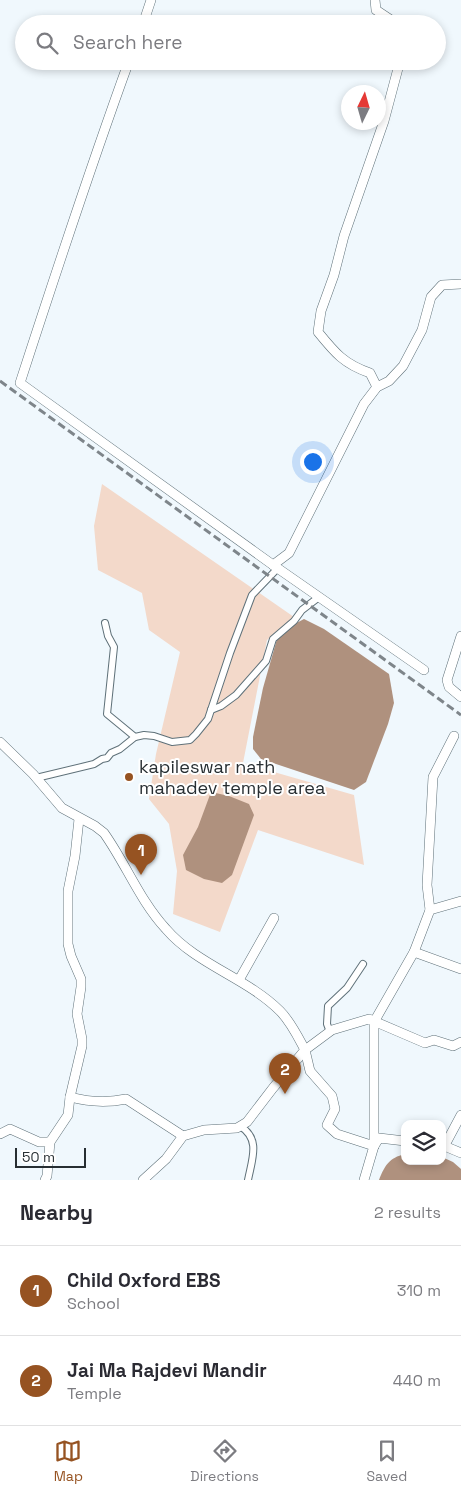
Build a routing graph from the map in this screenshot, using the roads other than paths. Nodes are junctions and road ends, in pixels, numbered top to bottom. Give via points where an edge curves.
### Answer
1 (152, 0) edge
2 (375, 0) edge
3 (146, 15) edge
4 (384, 15) edge
5 (126, 70) edge
6 (398, 70) edge
7 (461, 284) edge
8 (377, 387) junction
9 (275, 567) junction
10 (319, 597) junction
11 (105, 623) dead end
12 (461, 636) edge
13 (424, 670) dead end
14 (461, 698) edge
15 (212, 710) junction
16 (454, 736) dead end
17 (135, 737) junction
18 (0, 742) edge
19 (36, 778) junction
20 (79, 819) junction
21 (461, 901) edge
22 (430, 910) junction
23 (274, 918) dead end
24 (414, 952) junction
25 (363, 964) dead end
26 (461, 969) edge
27 (239, 980) junction
28 (374, 1022) junction
29 (330, 1032) junction
30 (461, 1042) edge
31 (305, 1050) junction
32 (70, 1096) junction
33 (461, 1115) edge
34 (240, 1126) junction
35 (0, 1134) edge
36 (183, 1136) junction
37 (401, 1140) edge
38 (446, 1141) edge
39 (50, 1142) junction
40 (374, 1146) junction
41 (446, 1146) edge
42 (461, 1153) edge
43 (45, 1180) edge
44 (143, 1180) edge
45 (248, 1180) edge
46 (364, 1180) edge

1 - 3 street
2 - 4 street via 376,10
5 - 9 street via 97,146 20,383
6 - 8 street via 321,311 318,332 334,352 353,367 370,374
7 - 8 street via 442,285 431,297 422,330 403,366 389,381
8 - 9 street via 360,412 289,553
9 - 10 street
9 - 15 street via 252,595
10 - 13 street
10 - 15 street via 274,639 266,661 236,694
11 - 17 street via 114,647 107,714
12 - 14 street via 447,680 449,687
15 - 17 street via 190,740 172,742 154,736
16 - 22 street via 433,777 427,885
17 - 19 street via 94,764
18 - 19 street
19 - 20 street via 62,808
20 - 27 street via 104,833 166,930 199,957
20 - 32 street via 68,891 68,944 81,979 76,1014 82,1039
21 - 22 street
22 - 24 street
23 - 27 street
24 - 26 street
24 - 28 street
25 - 29 street via 347,988 328,1006
27 - 31 street via 281,1012
28 - 29 street via 369,1019
28 - 30 street via 425,1043 434,1040 453,1046
28 - 40 street
29 - 31 street
31 - 34 street via 247,1122
31 - 40 street via 310,1071 332,1096 335,1109 327,1125 337,1134
32 - 36 street via 88,1101 126,1099
32 - 39 street via 68,1115
33 - 38 street
34 - 36 street
34 - 45 street via 254,1141
35 - 39 street via 10,1129 39,1142
36 - 44 street via 166,1159
37 - 40 street via 379,1138
39 - 43 street
40 - 46 street
41 - 42 street

